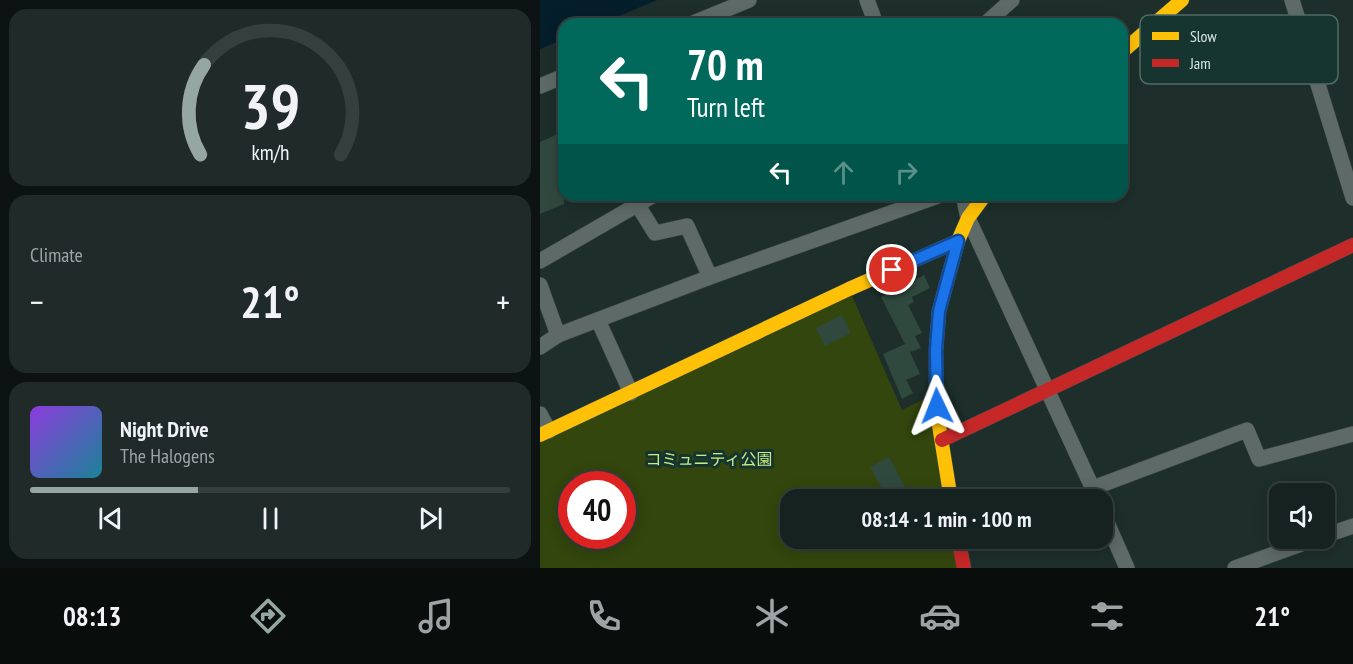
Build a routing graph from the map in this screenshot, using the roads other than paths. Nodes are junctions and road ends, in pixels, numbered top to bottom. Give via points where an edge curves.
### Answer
1 (749, 0) edge
2 (867, 0) edge
3 (1012, 0) edge
4 (1292, 0) edge
5 (1178, 1) edge
6 (1163, 15) edge
7 (1297, 15) edge
8 (706, 18) edge
9 (874, 18) edge
10 (992, 18) edge
11 (1140, 36) edge
12 (1128, 47) edge
13 (558, 78) edge
14 (1318, 84) edge
15 (540, 86) edge
16 (1353, 198) edge
17 (643, 201) edge
18 (924, 201) edge
19 (964, 201) edge
20 (981, 201) edge
21 (637, 204) junction
22 (968, 218) junction
23 (958, 241) junction
24 (1353, 245) edge
25 (540, 261) edge
26 (710, 277) junction
27 (540, 285) edge
28 (598, 320) junction
29 (558, 335) junction
30 (540, 347) edge
31 (1047, 391) junction
32 (631, 393) junction
33 (540, 414) edge
34 (545, 433) edge
35 (1353, 434) edge
36 (942, 440) junction
37 (949, 489) edge
38 (1093, 489) edge
39 (1107, 489) edge
40 (1353, 526) edge
41 (1335, 532) edge
42 (1113, 536) edge
43 (960, 549) edge
44 (1288, 549) edge
45 (964, 568) edge
46 (1127, 568) edge
47 (1235, 568) edge

1 - 8 street
2 - 9 street
3 - 10 street
4 - 7 street
5 - 6 street
11 - 12 street
13 - 15 street
14 - 16 street
17 - 21 street
18 - 26 street
19 - 22 street
20 - 22 street
21 - 25 street
21 - 26 street via 655,233 687,226
22 - 23 street
22 - 31 street
23 - 32 street
23 - 36 street via 939,311 936,393
24 - 31 street
26 - 28 street
27 - 29 street
28 - 29 street
28 - 32 street
29 - 30 street
31 - 36 street
31 - 38 street
32 - 34 street
33 - 34 street
35 - 39 street via 1259,459 1247,430
36 - 37 street
40 - 41 street
42 - 46 street
43 - 45 street
44 - 47 street

